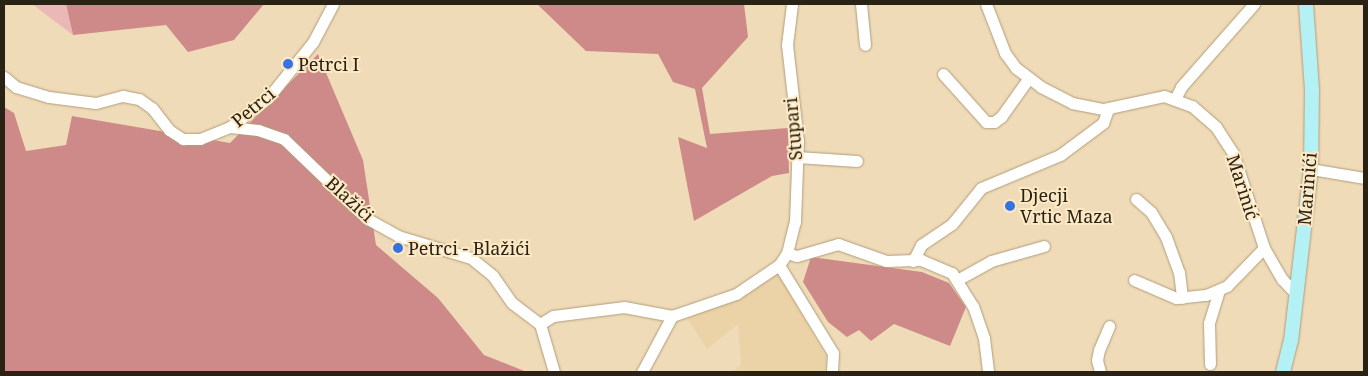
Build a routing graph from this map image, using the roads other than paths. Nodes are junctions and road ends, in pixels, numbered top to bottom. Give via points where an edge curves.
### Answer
1 (333, 4) edge
2 (792, 4) edge
3 (860, 4) edge
4 (986, 4) edge
5 (1254, 4) edge
6 (1306, 4) edge
7 (865, 45) dead end
8 (943, 74) dead end
9 (4, 77) edge
10 (1028, 79) junction
11 (1176, 99) junction
12 (1108, 108) junction
13 (230, 127) junction
14 (798, 157) junction
15 (857, 161) dead end
16 (1311, 169) junction
17 (1364, 178) edge
18 (1136, 199) dead end
19 (1044, 246) dead end
20 (1264, 248) junction
21 (787, 253) junction
22 (913, 261) junction
23 (779, 265) junction
24 (957, 280) junction
25 (1134, 280) dead end
26 (1219, 290) junction
27 (1296, 294) junction
28 (1182, 298) junction
29 (672, 316) junction
30 (540, 324) junction
31 (1109, 326) dead end
32 (1210, 364) dead end
33 (554, 372) edge
34 (642, 372) edge
35 (832, 372) edge
36 (988, 372) edge
37 (1100, 372) edge
38 (1283, 372) edge

1 - 13 street, Petrci via 313,42 291,72 268,98
2 - 14 street, Stupari via 787,45
3 - 7 street
4 - 10 street via 1005,53
5 - 11 street via 1181,86
6 - 16 main road, Marinići via 1312,90
8 - 10 street via 986,122 1001,117
9 - 13 street, Petrci via 16,87 49,97 96,103 123,96 138,99 152,108 170,130 183,139 200,139
10 - 12 street, Marinić via 1072,103
11 - 12 street, Marinić via 1156,97
11 - 20 street, Marinić via 1192,106 1225,138 1239,168 1250,212
12 - 22 street via 1103,122 1060,155 981,188 952,224 921,245
13 - 30 street, Blažići via 258,130 284,139 366,218 398,236 472,258 493,276 512,303
14 - 15 street
14 - 21 street, Stupari via 795,222
16 - 17 street
16 - 27 main road, Marinići
18 - 28 street via 1152,212 1166,237 1179,272
19 - 24 street via 992,261
20 - 26 street
20 - 27 street, Marinić via 1282,279
21 - 22 street via 797,256 838,244 886,260
21 - 23 street
22 - 24 street via 938,265
23 - 29 street via 736,294
23 - 35 street via 833,353
24 - 36 street via 973,306 984,338
25 - 28 street
26 - 28 street
26 - 32 street via 1209,323
27 - 38 main road, Marinići via 1291,341
29 - 30 street via 624,307 553,316
29 - 34 street
30 - 33 street
31 - 37 street via 1097,358

